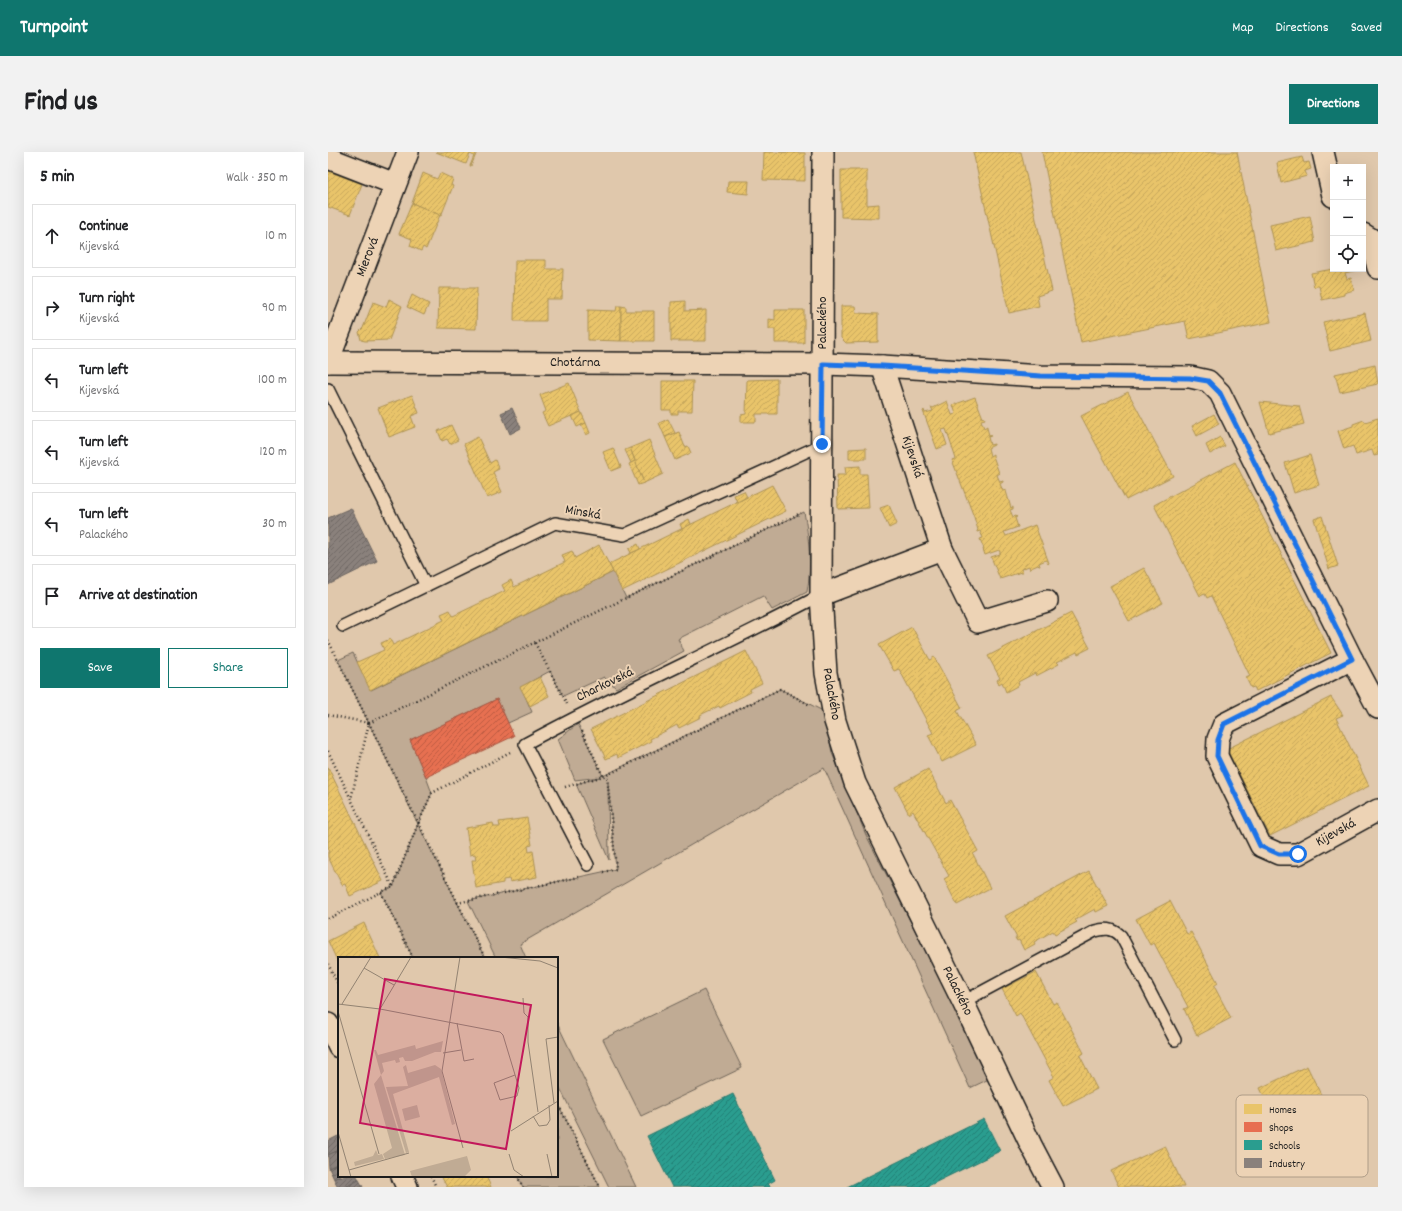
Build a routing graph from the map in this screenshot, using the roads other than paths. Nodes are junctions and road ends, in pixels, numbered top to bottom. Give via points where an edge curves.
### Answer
1 (408, 152) edge
2 (823, 152) edge
3 (1323, 152) edge
4 (328, 158) edge
5 (1330, 183) edge
6 (395, 184) junction
7 (1366, 236) edge
8 (1378, 268) edge
9 (328, 362) edge
10 (823, 364) junction
11 (882, 366) junction
12 (328, 389) edge
13 (822, 444) junction
14 (942, 549) junction
15 (426, 586) junction
16 (821, 595) junction
17 (1047, 601) dead end
18 (343, 626) dead end
19 (1352, 659) junction
20 (1378, 708) edge
21 (1378, 810) edge
22 (586, 870) road end
23 (963, 1002) junction
24 (328, 1024) edge
25 (1175, 1040) dead end
26 (338, 1045) edge
27 (402, 1177) edge
28 (407, 1187) edge
29 (1053, 1187) edge

1 - 6 street, Mierová
2 - 10 street, Palackého
3 - 5 street
4 - 6 street
6 - 9 street, Mierová
7 - 8 street via 1371,239
9 - 10 street, Chotárna
10 - 11 street
10 - 13 street, Palackého
11 - 14 street, Kijevská
11 - 19 street via 1041,376 1190,378 1208,381 1220,393
12 - 15 lane
13 - 15 lane, Minská via 624,535 555,523
13 - 16 street, Palackého
14 - 16 street
14 - 17 street, Kijevská via 978,622
15 - 18 lane, Minská
16 - 22 lane, Charkovská via 574,717 525,744
16 - 23 street, Palackého via 826,673 834,717 854,783
19 - 20 street
19 - 21 street, Kijevská via 1224,724 1218,740 1217,756 1260,846 1279,854 1298,854
23 - 25 lane via 1095,931 1102,928 1110,929 1121,936
23 - 29 street, Palackého
24 - 26 street
27 - 28 street

